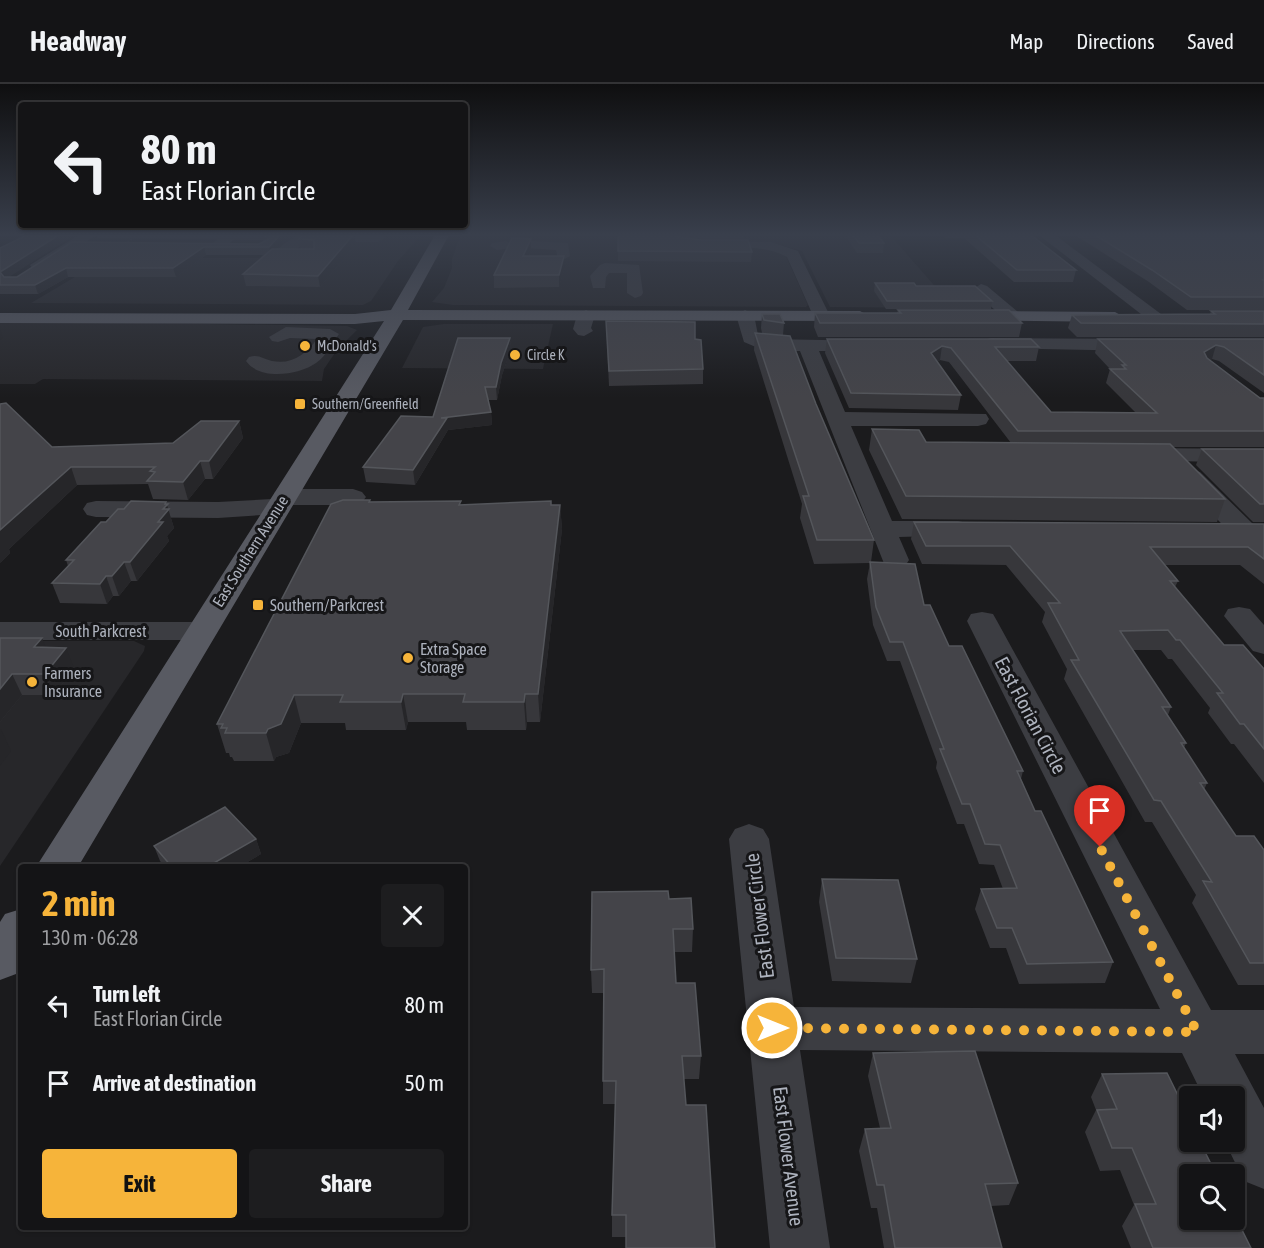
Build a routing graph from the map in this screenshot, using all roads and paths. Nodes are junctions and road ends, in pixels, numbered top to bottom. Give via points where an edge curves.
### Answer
1 (411, 289) edge
2 (635, 289) edge
3 (809, 289) edge
4 (981, 289) edge
5 (1119, 289) edge
6 (635, 293) dead end
7 (0, 309) edge
8 (54, 313) junction
9 (0, 315) edge
10 (397, 315) junction
11 (745, 315) junction
12 (821, 316) junction
13 (882, 316) edge
14 (957, 316) edge
15 (1012, 316) junction
16 (1156, 317) junction
17 (1178, 317) edge
18 (278, 337) dead end
19 (807, 345) junction
20 (889, 345) edge
21 (971, 345) edge
22 (1161, 345) edge
23 (256, 361) dead end
24 (838, 419) junction
25 (978, 420) dead end
26 (1110, 455) edge
27 (1170, 456) junction
28 (1264, 456) edge
29 (353, 497) edge
30 (280, 501) junction
31 (100, 505) dead end
32 (882, 529) junction
33 (987, 530) edge
34 (1210, 531) edge
35 (1254, 532) edge
36 (895, 560) dead end
37 (1239, 616) dead end
38 (982, 621) dead end
39 (0, 631) edge
40 (201, 631) junction
41 (1264, 644) edge
42 (749, 839) dead end
43 (59, 864) edge
44 (18, 932) edge
45 (0, 961) edge
46 (772, 1028) junction
47 (1197, 1032) junction
48 (1264, 1032) edge
49 (1225, 1086) edge
50 (1245, 1126) edge
51 (1264, 1162) edge
52 (800, 1248) edge

1 - 10 main road, East Southern Avenue
2 - 6 street
3 - 12 street
4 - 15 street
5 - 16 street
7 - 8 main road
8 - 9 main road
8 - 10 main road via 355,319
8 - 10 main road via 161,313 187,309 358,310
10 - 11 main road via 585,323
10 - 30 main road, East Southern Avenue
11 - 12 main road
11 - 19 street via 750,338 755,342
12 - 13 main road
14 - 15 main road
15 - 16 main road
16 - 17 main road
18 - 23 street via 286,332 330,334 310,358
19 - 20 street
19 - 24 street
21 - 22 street
24 - 25 street
24 - 32 street
26 - 27 street
27 - 28 street
27 - 35 street
29 - 30 street
30 - 31 street via 218,510
30 - 40 main road, East Southern Avenue
32 - 33 street
32 - 36 street
34 - 35 street
37 - 41 street
38 - 47 street, East Florian Circle
39 - 40 street, South Parkcrest
40 - 43 main road, East Southern Avenue
42 - 46 street, East Flower Circle
44 - 45 main road
46 - 47 street
46 - 52 street, East Flower Avenue
47 - 48 street
47 - 49 street, East Florian Circle
50 - 51 street

